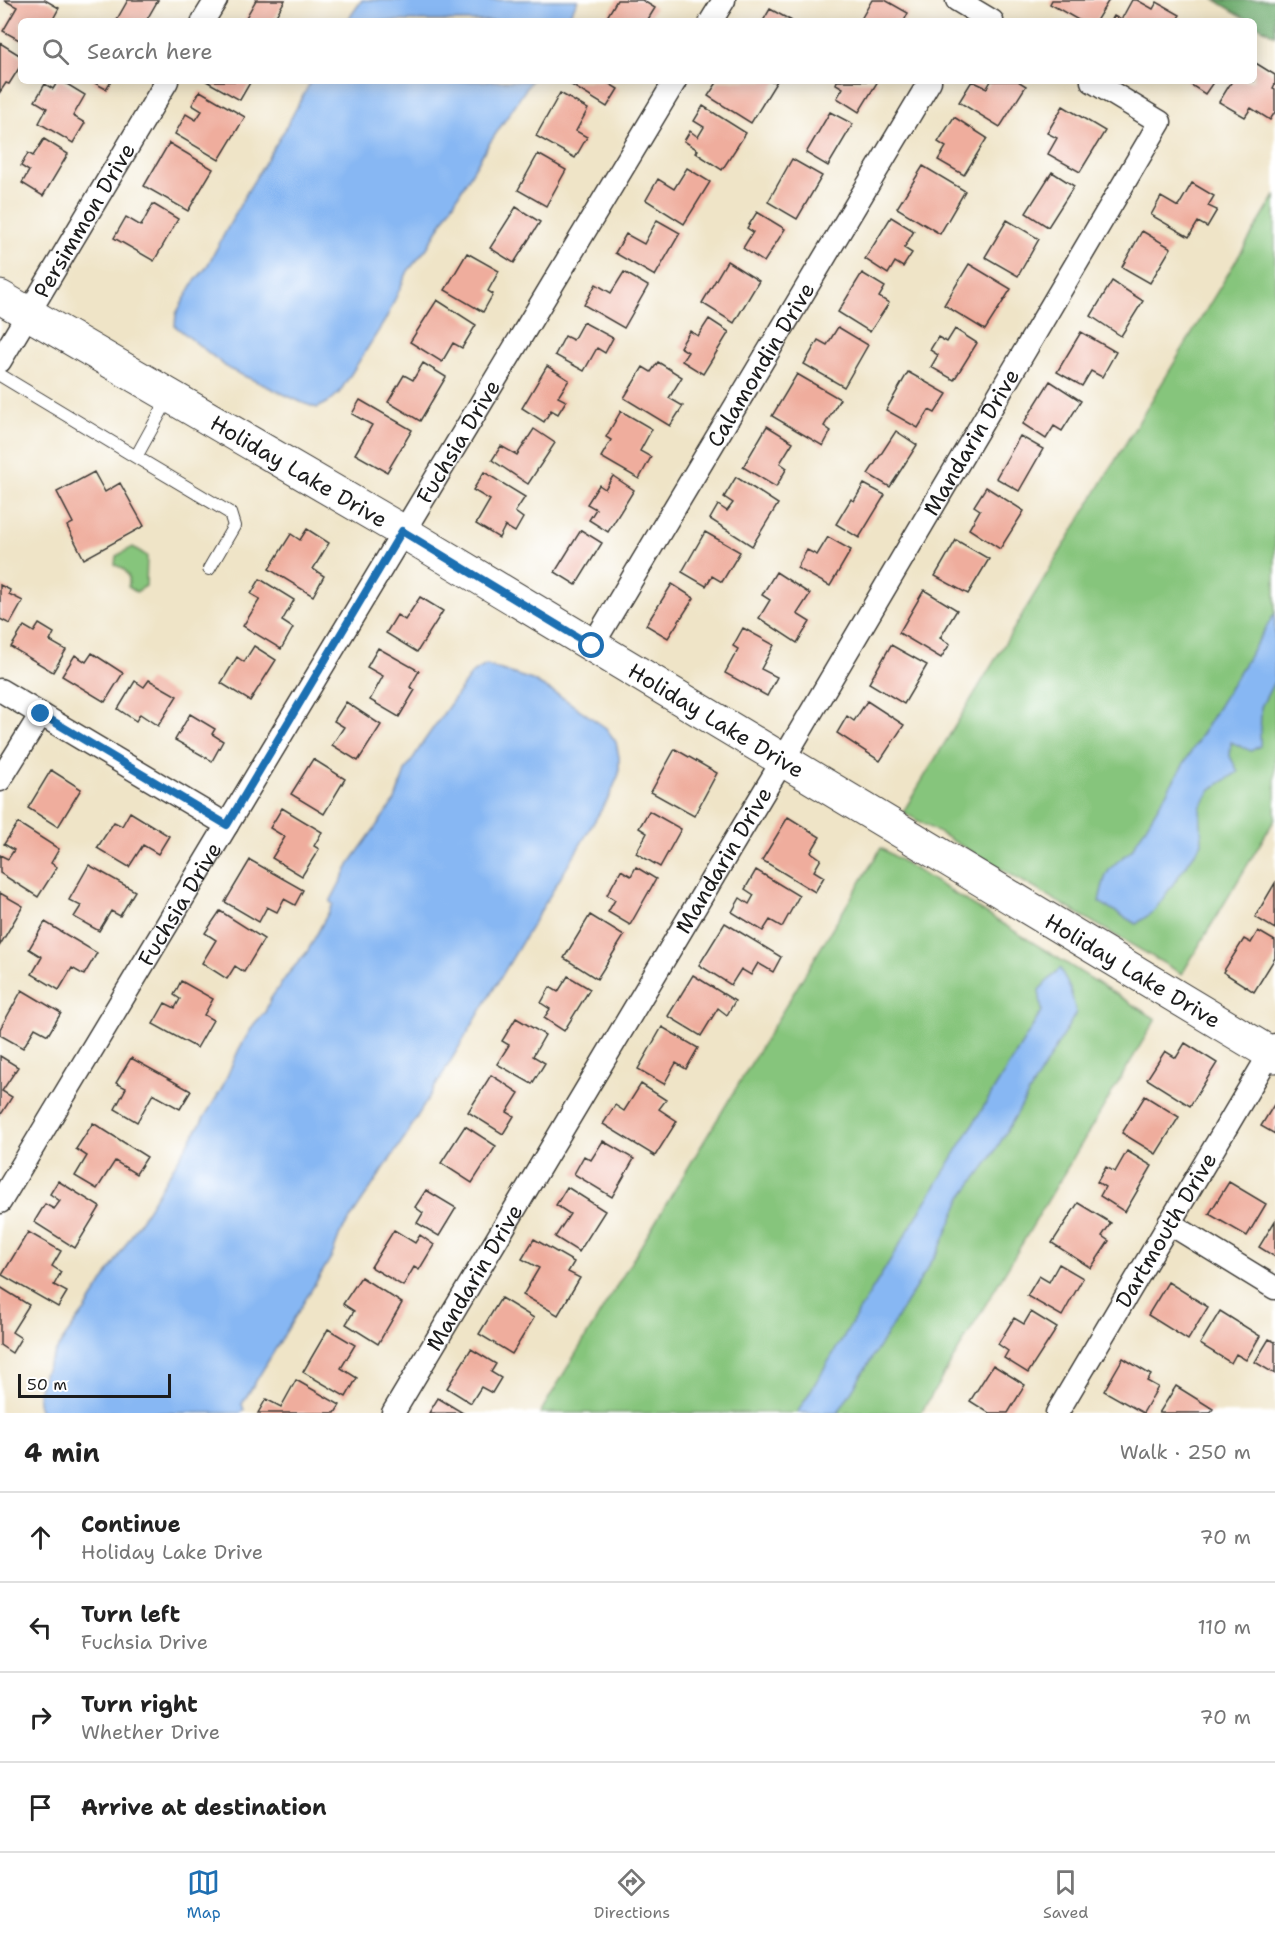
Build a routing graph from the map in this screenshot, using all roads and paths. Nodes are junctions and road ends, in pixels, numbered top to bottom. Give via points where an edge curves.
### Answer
1 (216, 0) edge
2 (724, 0) edge
3 (965, 10) edge
4 (205, 18) edge
5 (713, 18) edge
6 (985, 18) edge
7 (165, 84) edge
8 (673, 84) edge
9 (928, 84) edge
10 (1097, 84) edge
11 (0, 297) edge
12 (29, 314) junction
13 (0, 361) edge
14 (0, 375) edge
15 (170, 396) junction
16 (136, 456) junction
17 (402, 531) junction
18 (209, 569) dead end
19 (592, 646) junction
20 (0, 690) edge
21 (41, 714) junction
22 (783, 760) junction
23 (0, 780) edge
24 (227, 825) junction
25 (1273, 1051) edge
26 (0, 1202) edge
27 (1169, 1223) junction
28 (1275, 1288) edge
29 (1065, 1410) edge
30 (393, 1413) edge

1 - 4 street
2 - 5 street
3 - 6 street
7 - 12 street, Persimmon Drive
8 - 17 street, Fuchsia Drive
9 - 19 street, Calamondin Drive
10 - 22 street, Mandarin Drive via 1160,122
11 - 12 street, Holiday Lake Drive
12 - 13 street, Persimmon Drive
12 - 15 street, Holiday Lake Drive
14 - 16 lane
15 - 16 lane
15 - 17 street, Holiday Lake Drive
16 - 18 lane via 230,513 234,525
17 - 19 street, Holiday Lake Drive
17 - 24 street, Fuchsia Drive
19 - 22 street, Holiday Lake Drive
20 - 21 street
21 - 23 street
21 - 24 street
22 - 25 street, Holiday Lake Drive
22 - 30 street, Mandarin Drive
24 - 26 street, Fuchsia Drive
25 - 27 street, Dartmouth Drive
27 - 28 street
27 - 29 street, Dartmouth Drive

